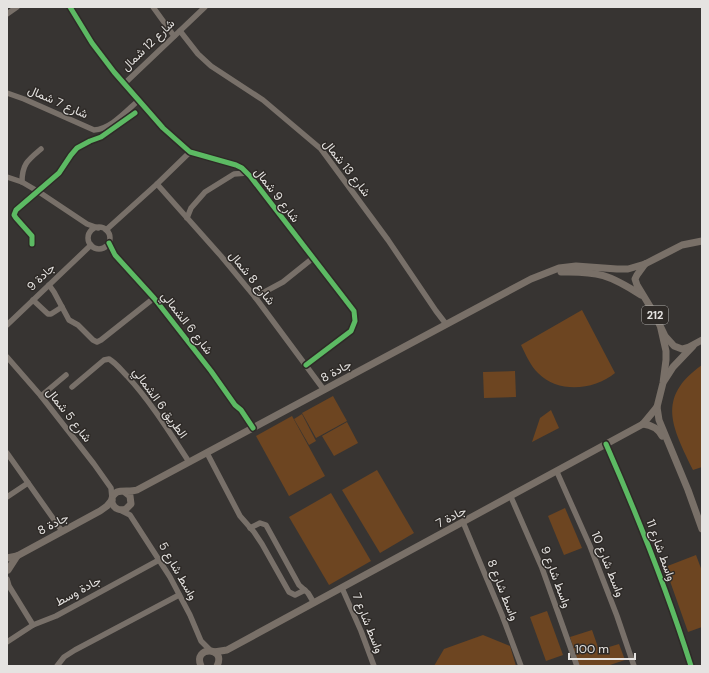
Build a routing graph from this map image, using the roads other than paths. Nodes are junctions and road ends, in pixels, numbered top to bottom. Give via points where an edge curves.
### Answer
1 (17, 7) edge
2 (70, 7) edge
3 (153, 7) edge
4 (205, 7) edge
5 (7, 14) edge
6 (180, 30) junction
7 (174, 36) junction
8 (124, 84) junction
9 (7, 93) edge
10 (139, 100) junction
11 (134, 113) dead end
12 (41, 149) dead end
13 (190, 152) junction
14 (247, 173) junction
15 (7, 177) edge
16 (22, 182) junction
17 (157, 184) junction
18 (39, 192) junction
19 (79, 218) junction
20 (187, 218) junction
21 (98, 228) junction
22 (106, 230) junction
23 (89, 234) junction
24 (702, 241) edge
25 (109, 242) junction
26 (32, 244) dead end
27 (91, 245) junction
28 (101, 249) junction
29 (118, 258) junction
30 (313, 258) junction
31 (645, 264) junction
32 (547, 272) junction
33 (49, 285) junction
34 (642, 295) junction
35 (255, 297) junction
36 (154, 298) junction
37 (33, 300) junction
38 (62, 307) junction
39 (7, 325) edge
40 (444, 325) junction
41 (661, 329) junction
42 (699, 342) edge
43 (7, 356) edge
44 (306, 365) junction
45 (66, 375) dead end
46 (663, 383) junction
47 (72, 387) dead end
48 (324, 390) junction
49 (41, 396) junction
50 (657, 407) junction
51 (643, 424) junction
52 (251, 429) junction
53 (606, 444) junction
54 (7, 453) edge
55 (207, 453) junction
56 (673, 455) junction
57 (189, 462) junction
58 (557, 472) junction
59 (28, 483) junction
60 (111, 488) junction
61 (137, 490) junction
62 (124, 491) junction
63 (7, 497) edge
64 (510, 497) junction
65 (112, 499) junction
66 (131, 501) junction
67 (120, 510) junction
68 (100, 511) junction
69 (130, 515) junction
70 (463, 522) junction
71 (250, 528) junction
72 (702, 529) edge
73 (62, 531) junction
74 (17, 556) junction
75 (7, 558) edge
76 (159, 560) junction
77 (7, 568) edge
78 (7, 579) edge
79 (8, 585) edge
80 (342, 588) junction
81 (305, 590) junction
82 (179, 595) junction
83 (314, 603) junction
84 (33, 625) junction
85 (201, 641) junction
86 (7, 642) edge
87 (227, 650) junction
88 (212, 651) junction
89 (199, 662) edge
90 (218, 663) edge
91 (57, 666) edge
92 (374, 666) edge
93 (520, 666) edge
94 (577, 666) edge
95 (634, 666) edge
96 (691, 666) edge

1 - 5 street
2 - 8 street, شارع 9 شمال via 92,43
3 - 7 street
4 - 6 street, شارع 12 شمال
6 - 7 street, شارع 12 شمال
6 - 40 street, شارع 13 شمال via 198,54 211,66 263,100 321,149 388,240
7 - 8 street, شارع 12 شمال
8 - 10 street, شارع 9 شمال
9 - 10 street, شارع 7 شمال via 94,130 107,127
10 - 13 street, شارع 9 شمال
11 - 18 street via 101,137 77,148 59,173
12 - 16 street via 27,161 23,168
13 - 14 street, شارع 9 شمال via 236,165
13 - 17 street
14 - 20 street via 234,174 205,192 191,208
14 - 30 street, شارع 9 شمال
15 - 16 street
16 - 18 street
17 - 20 street, شارع 8 شمال
17 - 22 street
18 - 19 street
18 - 26 street via 16,210 14,215 32,236
19 - 21 street
19 - 23 street
20 - 35 street, شارع 8 شمال
21 - 22 street
21 - 23 street
22 - 25 street
23 - 27 street
24 - 31 main road, جادة 8 via 678,246
25 - 28 street
25 - 29 street, شارع 6 الشمالي
27 - 28 street
27 - 33 street, جادة 9
28 - 29 street, شارع 6 الشمالي
29 - 36 street, شارع 6 الشمالي
30 - 35 street via 283,282
30 - 44 street, شارع 9 شمال via 354,311 355,321 351,331
31 - 32 main road, جادة 8 via 628,269 576,266
31 - 34 main road, 212 via 635,279
32 - 34 main road, جادة 8 via 593,273 613,278
32 - 40 main road, جادة 8
33 - 37 street, جادة 9
33 - 38 street
34 - 41 main road, 212
35 - 44 street, شارع 8 شمال
36 - 38 street via 97,342 69,320
36 - 52 street, شارع 6 الشمالي via 235,405 240,408
37 - 38 street via 48,314
37 - 39 street, جادة 9
40 - 48 main road, جادة 8
41 - 42 main road, 212 via 677,348
41 - 46 main road, جادة 7 via 666,351
42 - 46 main road, جادة 7 via 674,366
43 - 49 street, شارع 5 شمال
44 - 48 street, شارع 8 شمال
45 - 49 street
46 - 50 main road, جادة 7
47 - 57 street, الطريق 6 الشمالي via 109,358 135,384
48 - 52 main road, جادة 8
49 - 60 street, شارع 5 شمال
50 - 51 main road, جادة 7
50 - 56 main road via 659,420
51 - 53 main road, جادة 7
51 - 56 main road via 660,432
52 - 55 main road, جادة 8
53 - 58 main road, جادة 7
53 - 96 street, واسط شارع 11 via 637,515
54 - 59 street
55 - 57 main road, جادة 8
55 - 71 street via 240,516
56 - 72 main road
57 - 61 main road, جادة 8
58 - 64 main road, جادة 7
58 - 95 street, واسط شارع 10 via 590,546
59 - 63 street
59 - 73 street
60 - 62 street
60 - 65 street
61 - 62 main road, جادة 8
61 - 66 main road, جادة 8
62 - 65 main road via 115,493
62 - 66 main road via 130,496
64 - 70 main road, جادة 7
64 - 94 street, واسط شارع 9 via 542,568
65 - 67 main road via 113,505
65 - 68 main road, جادة 8
66 - 67 main road via 126,509
66 - 69 street
67 - 68 main road, جادة 8
67 - 69 street, واسط شارع 5
68 - 73 main road, جادة 8
69 - 76 street, واسط شارع 5
70 - 80 main road, جادة 7
70 - 93 street, واسط شارع 8 via 502,615
71 - 81 street via 289,592 295,595
71 - 81 street via 260,523 267,526 298,583
73 - 74 main road, جادة 8
74 - 75 main road, جادة 8
74 - 77 main road, جادة 8
76 - 82 street, واسط شارع 5
76 - 84 street, جادة وسط via 56,616
78 - 79 street
79 - 84 street
80 - 83 main road, جادة 7
80 - 92 street, واسط شارع 7
81 - 83 street
82 - 85 street, واسط شارع 5
82 - 91 street via 75,650 64,657
83 - 87 main road, جادة 7
84 - 86 street, جادة وسط
85 - 88 street, واسط شارع 5
85 - 89 street, واسط شارع 5
87 - 88 main road, جادة 7
87 - 90 main road, جادة 7
88 - 89 main road, جادة 7 via 205,652
88 - 90 main road via 217,654

